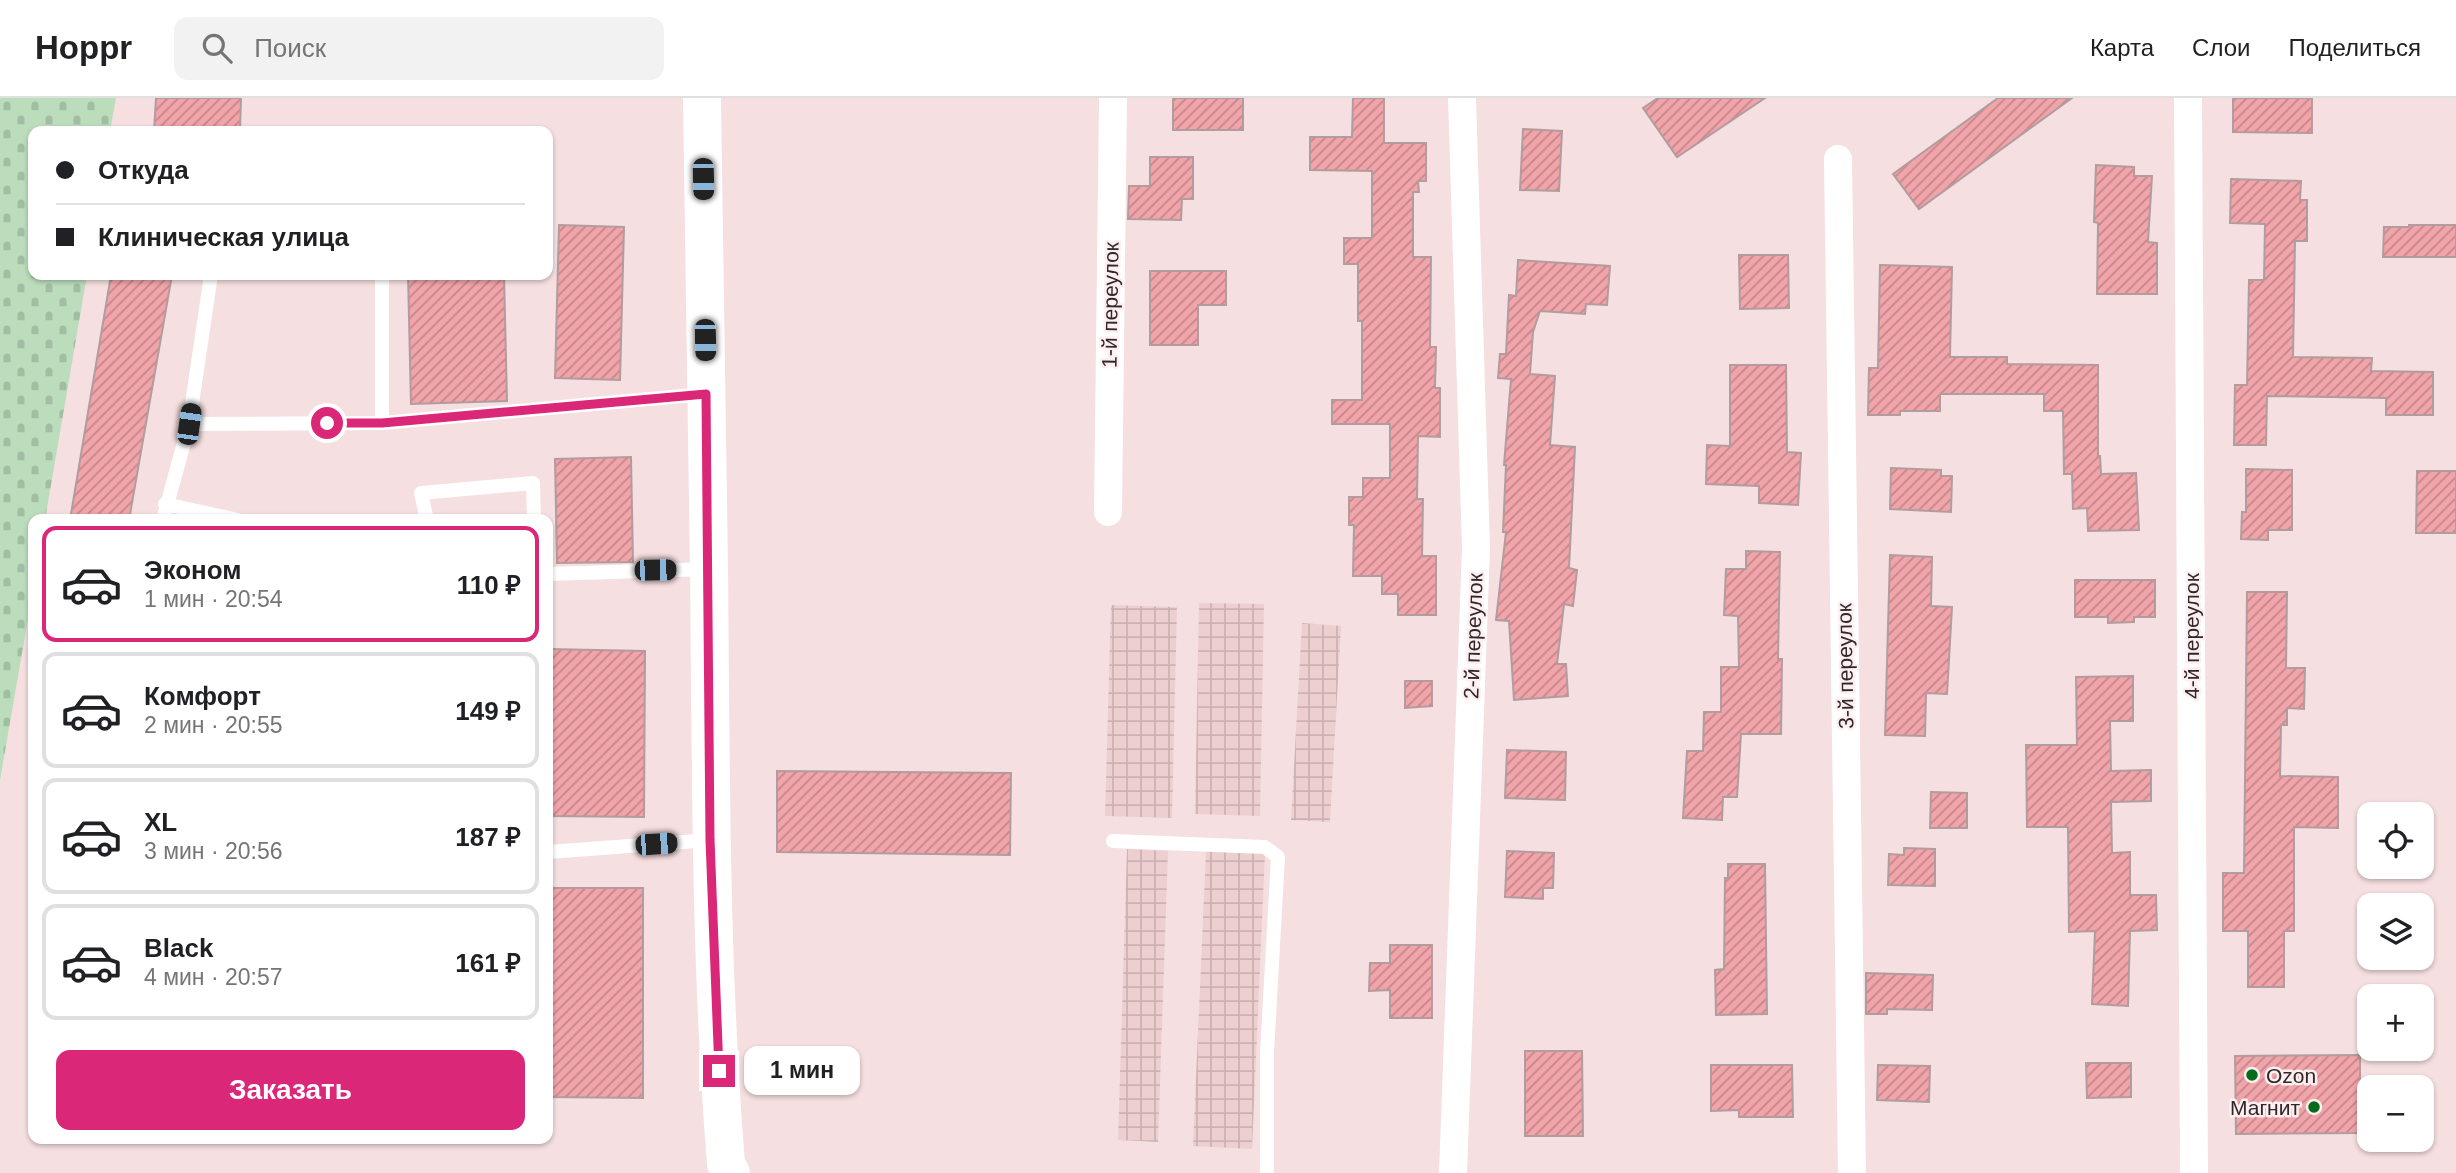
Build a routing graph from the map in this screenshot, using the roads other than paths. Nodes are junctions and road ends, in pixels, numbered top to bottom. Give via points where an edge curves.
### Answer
1 (702, 98) edge
2 (1113, 98) edge
3 (1462, 98) edge
4 (2188, 98) edge
5 (1838, 159) dead end
6 (210, 280) edge
7 (382, 280) edge
8 (706, 394) junction
9 (382, 423) junction
10 (189, 424) junction
11 (166, 503) junction
12 (1108, 512) dead end
13 (164, 514) edge
14 (213, 514) edge
15 (426, 514) edge
16 (534, 514) edge
17 (709, 569) junction
18 (553, 574) edge
19 (710, 840) junction
20 (1113, 841) dead end
21 (553, 852) edge
22 (731, 1173) edge
23 (1267, 1173) edge
24 (1453, 1173) edge
25 (1852, 1173) edge
26 (2194, 1173) edge

1 - 8 main road
2 - 12 street, 1-й переулок
3 - 24 street, 2-й переулок via 1476,548
4 - 26 street, 4-й переулок
5 - 25 street, 3-й переулок
6 - 10 lane
7 - 9 lane
8 - 9 lane
8 - 17 main road
9 - 10 lane
10 - 11 lane
11 - 13 lane
11 - 14 lane
15 - 16 lane via 421,493 533,483
17 - 18 lane
17 - 19 main road
19 - 21 lane
19 - 22 main road via 720,1096 726,1164
20 - 23 lane via 1265,847 1278,857 1267,1054

